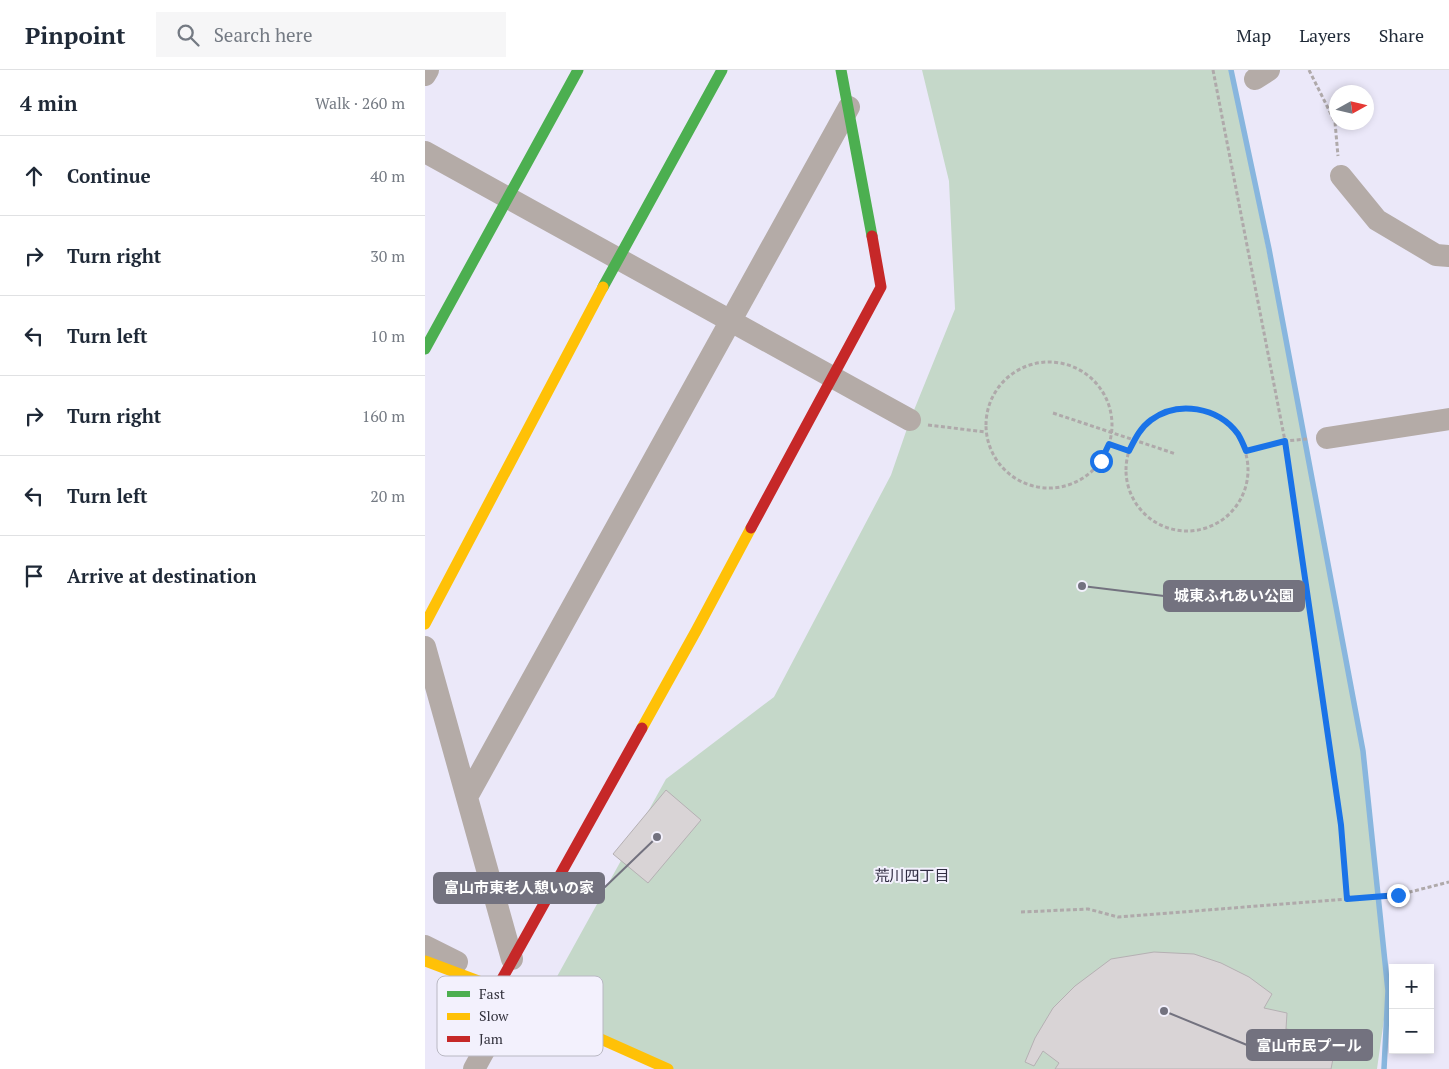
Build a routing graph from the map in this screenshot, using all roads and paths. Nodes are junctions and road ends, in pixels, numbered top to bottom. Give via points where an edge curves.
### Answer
1 (427, 70) edge
2 (578, 70) edge
3 (722, 70) edge
4 (841, 70) edge
5 (1213, 70) edge
6 (1309, 70) edge
7 (425, 75) edge
8 (849, 107) junction
9 (425, 152) edge
10 (1341, 176) joint
11 (509, 198) junction
12 (1449, 256) edge
13 (618, 259) junction
14 (730, 321) junction
15 (425, 349) edge
16 (831, 377) junction
17 (1053, 413) dead end
18 (1449, 419) edge
19 (910, 420) joint
20 (986, 432) junction
21 (1327, 438) dead end
22 (1285, 441) junction
23 (1109, 444) junction
24 (1129, 451) junction
25 (1246, 451) junction
26 (1176, 454) dead end
27 (425, 624) edge
28 (425, 647) edge
29 (467, 797) junction
30 (1449, 882) edge
31 (1347, 899) junction
32 (1021, 912) dead end
33 (425, 946) edge
34 (512, 959) junction
35 (425, 961) edge
36 (463, 976) edge
37 (481, 976) edge
38 (505, 976) edge
39 (603, 1039) edge
40 (478, 1056) edge
41 (474, 1069) edge
42 (668, 1069) edge

1 - 7 street
2 - 11 street
3 - 13 street
4 - 8 street
5 - 22 path
6 - 10 path via 1335,122
8 - 14 street
8 - 16 street via 881,287
9 - 11 street
10 - 12 street via 1377,220 1436,255
11 - 13 street
11 - 15 street
13 - 14 street
13 - 27 street
14 - 16 street
14 - 29 street
16 - 19 street
16 - 34 street via 697,631
17 - 26 path, bridge
18 - 21 street
19 - 20 path
20 - 23 path via 991,450 1016,479 1034,486 1053,488 1071,484 1087,475 1101,461
20 - 23 path via 988,410 997,389 1012,373 1033,363 1055,362 1077,368 1099,387 1107,400 1112,422
22 - 25 path
22 - 31 path via 1341,825
23 - 24 path
24 - 25 path via 1137,434 1151,420 1168,411 1188,408 1207,411 1224,420
24 - 25 path via 1126,470 1129,489 1137,507 1168,529 1187,532 1206,529 1224,521 1237,507 1246,490 1249,470
28 - 29 street
29 - 34 street
30 - 31 path via 1398,895
31 - 32 path via 1118,916 1089,909
33 - 37 street
34 - 38 street
35 - 36 street
39 - 42 street
40 - 41 street

